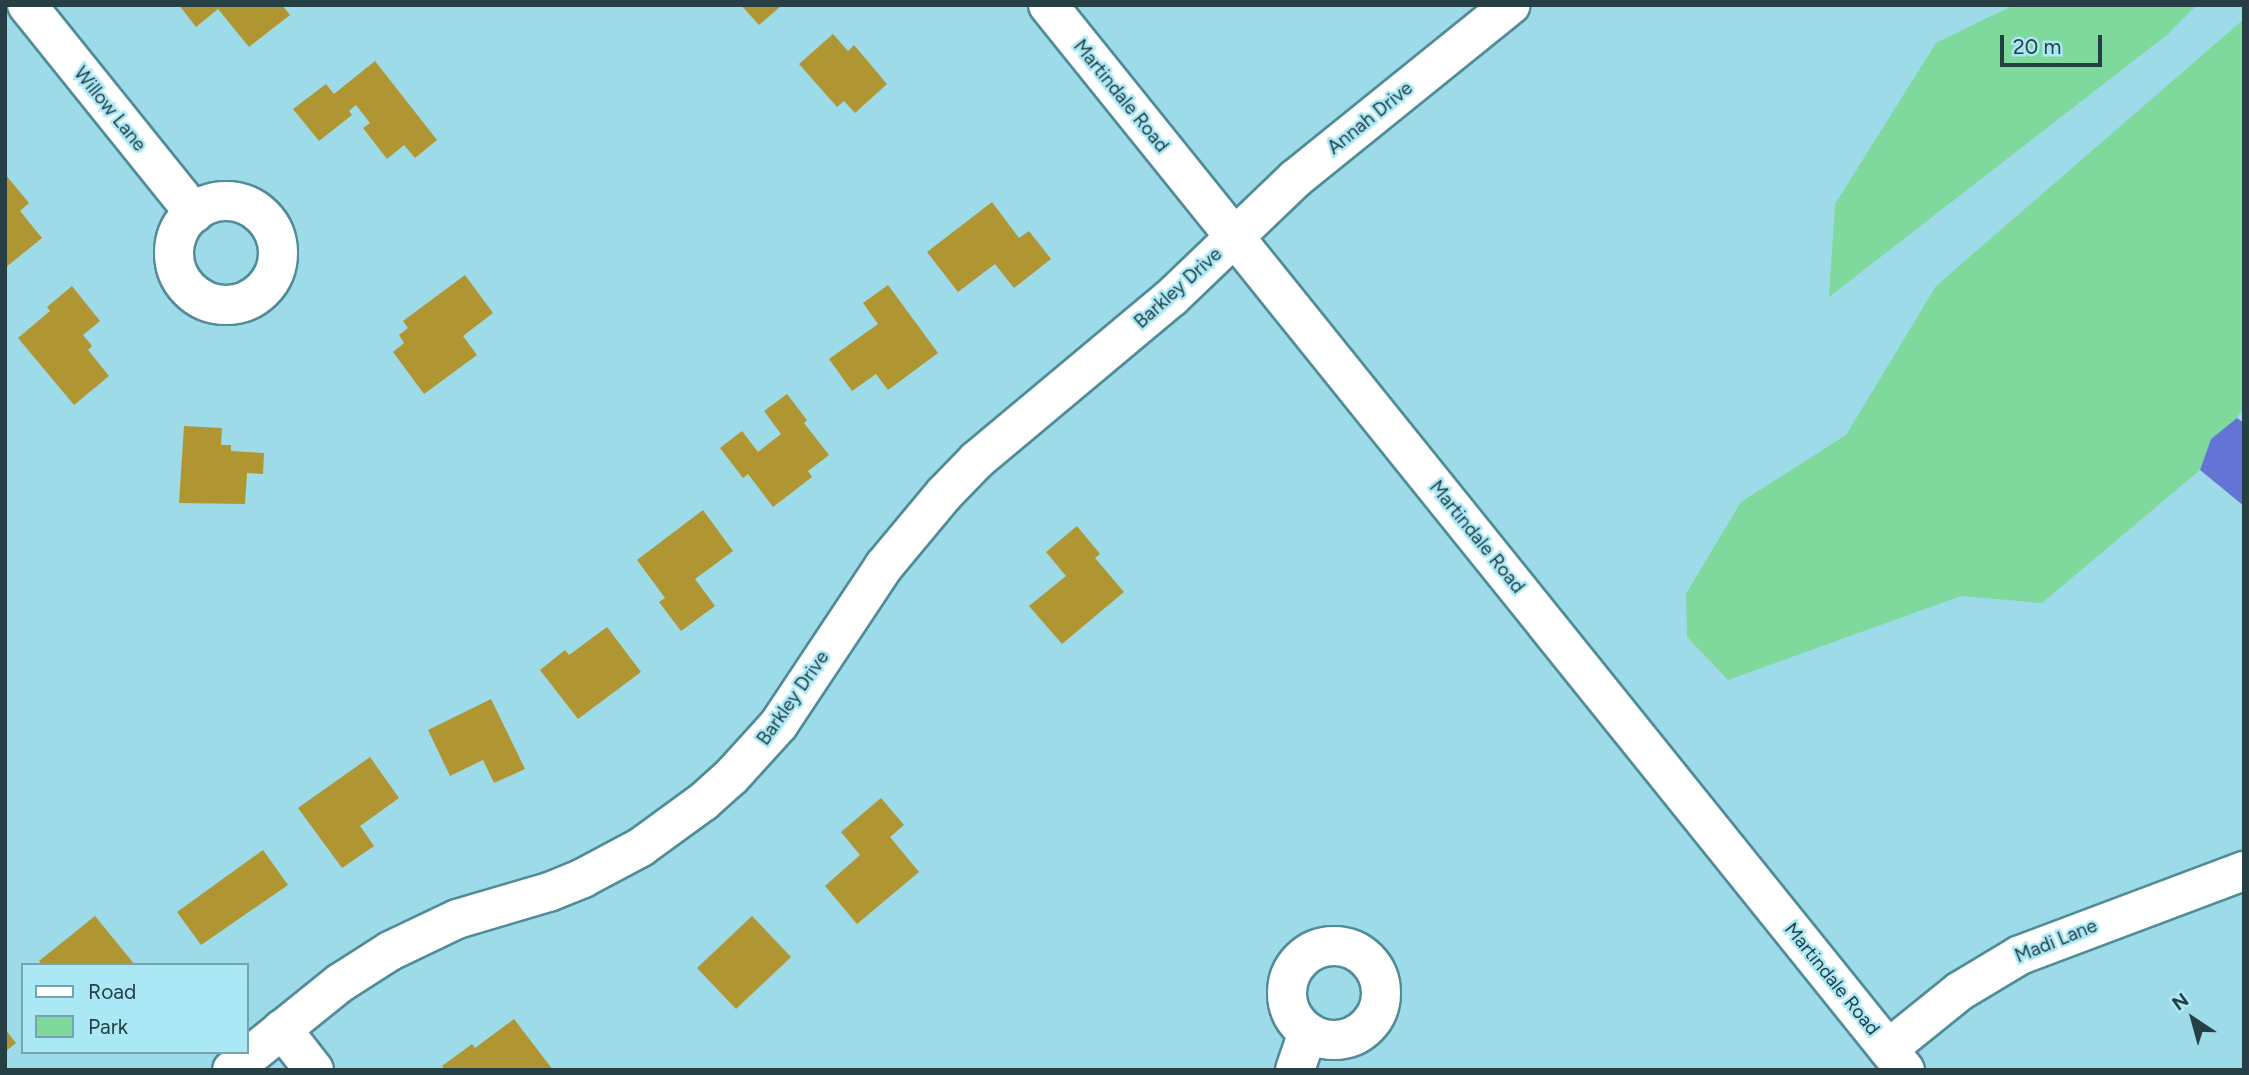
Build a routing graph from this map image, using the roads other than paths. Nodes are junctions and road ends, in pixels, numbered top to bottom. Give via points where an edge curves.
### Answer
1 (27, 5) edge
2 (1048, 5) edge
3 (1510, 5) edge
4 (194, 213) dead end
5 (1235, 236) junction
6 (2244, 871) edge
7 (282, 1029) junction
8 (1308, 1032) dead end
9 (1896, 1059) edge
10 (232, 1070) edge
11 (314, 1070) edge
12 (1295, 1070) edge

1 - 4 street, Willow Lane
2 - 5 street, Martindale Road
3 - 5 street, Annah Drive via 1295,179
5 - 7 street, Barkley Drive via 1166,302 1003,436 944,494 884,566 779,724 703,802 641,847 583,878 457,919 390,951
5 - 9 street, Martindale Road
6 - 9 street, Madi Lane via 2020,955 1960,991
7 - 10 street, Barkley Drive
7 - 11 street
8 - 12 street

